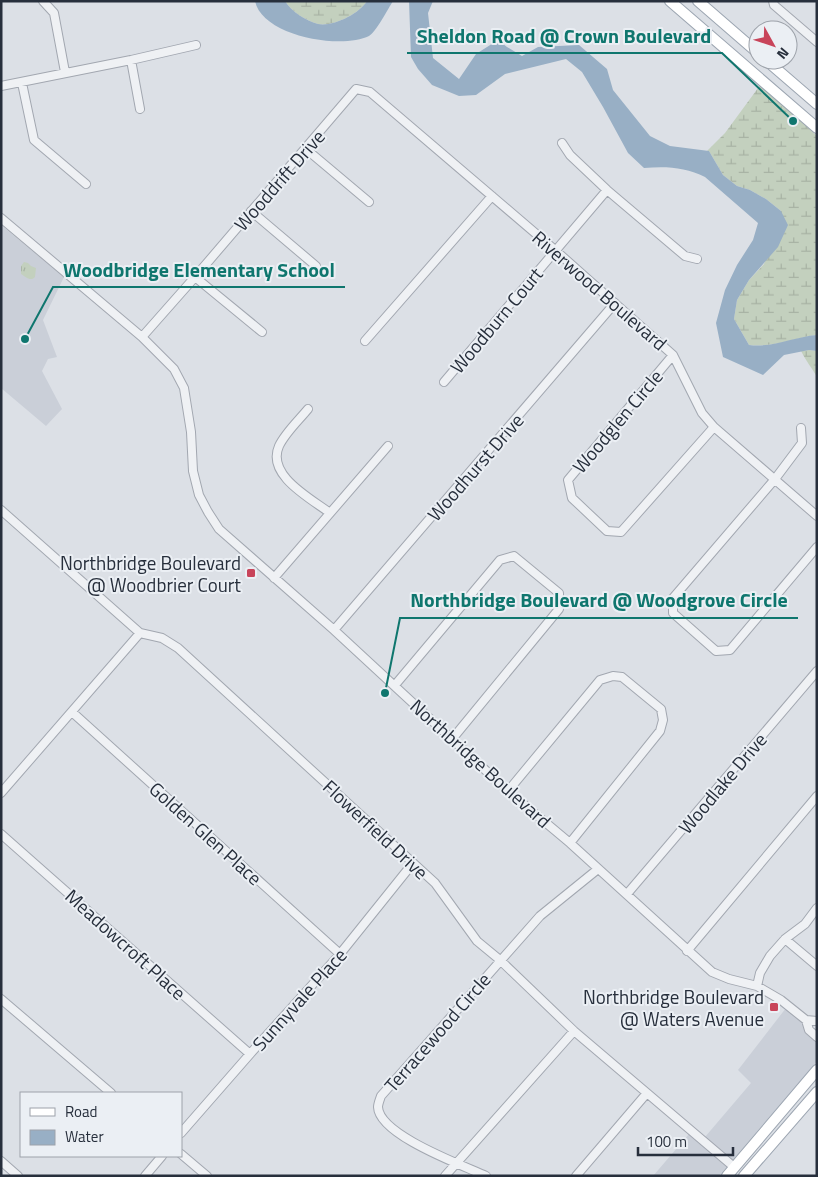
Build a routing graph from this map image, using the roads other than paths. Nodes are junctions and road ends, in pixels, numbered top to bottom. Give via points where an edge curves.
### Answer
1 (43, 1) edge
2 (670, 1) edge
3 (698, 1) edge
4 (773, 1) edge
5 (817, 42) edge
6 (748, 44) edge
7 (196, 45) dead end
8 (131, 60) junction
9 (778, 70) edge
10 (65, 72) junction
11 (22, 82) junction
12 (1, 86) edge
13 (356, 89) joint
14 (817, 104) edge
15 (140, 109) dead end
16 (817, 127) edge
17 (562, 143) dead end
18 (306, 149) junction
19 (86, 184) dead end
20 (607, 190) junction
21 (492, 196) junction
22 (368, 202) dead end
23 (251, 211) junction
24 (1, 218) edge
25 (555, 250) junction
26 (697, 259) dead end
27 (316, 266) dead end
28 (195, 277) junction
29 (615, 303) junction
30 (262, 332) dead end
31 (142, 337) junction
32 (365, 341) dead end
33 (673, 354) junction
34 (444, 382) dead end
35 (308, 409) dead end
36 (714, 427) junction
37 (801, 428) dead end
38 (388, 446) dead end
39 (775, 479) junction
40 (1, 510) edge
41 (330, 512) junction
42 (817, 516) edge
43 (817, 547) edge
44 (274, 578) junction
45 (334, 630) junction
46 (140, 633) junction
47 (817, 672) edge
48 (395, 685) junction
49 (72, 712) junction
50 (452, 738) junction
51 (508, 790) junction
52 (1, 793) edge
53 (817, 796) edge
54 (1, 834) edge
55 (570, 843) junction
56 (413, 863) junction
57 (598, 869) junction
58 (627, 894) junction
59 (817, 908) edge
60 (785, 939) junction
61 (687, 950) junction
62 (340, 954) junction
63 (500, 960) junction
64 (817, 966) edge
65 (758, 986) junction
66 (1, 999) edge
67 (806, 1020) junction
68 (817, 1020) edge
69 (574, 1030) junction
70 (817, 1037) edge
71 (250, 1054) junction
72 (817, 1070) edge
73 (110, 1092) edge
74 (817, 1092) edge
75 (647, 1093) junction
76 (182, 1132) edge
77 (761, 1136) junction
78 (182, 1155) edge
79 (161, 1157) edge
80 (1, 1161) edge
81 (456, 1162) junction
82 (734, 1172) edge
83 (750, 1172) edge
84 (18, 1176) edge
85 (145, 1176) edge
86 (206, 1176) edge
87 (445, 1176) edge
88 (486, 1176) edge
89 (576, 1176) edge
90 (727, 1176) edge

1 - 10 street via 54,13
2 - 16 main road
3 - 6 main road
4 - 5 street
7 - 8 street
8 - 10 street
8 - 15 street
9 - 14 main road
10 - 11 street
11 - 12 street
11 - 19 street via 34,140
13 - 18 street, Wooddrift Drive
13 - 21 street, Riverwood Boulevard via 370,92
17 - 20 street via 570,155
18 - 22 street
18 - 23 street, Wooddrift Drive
20 - 25 street, Woodburn Court
20 - 26 street via 685,256
21 - 25 street, Riverwood Boulevard
21 - 32 street
23 - 27 street
23 - 28 street, Wooddrift Drive
24 - 31 street, Northbridge Boulevard
25 - 29 street, Riverwood Boulevard
25 - 34 street, Woodburn Court
28 - 30 street
28 - 31 street, Wooddrift Drive
29 - 33 street, Riverwood Boulevard
29 - 45 street, Woodhurst Drive
31 - 44 street, Northbridge Boulevard via 174,369 184,388 193,471 199,495 208,512 219,528
33 - 36 street, Riverwood Boulevard via 702,413
33 - 36 street, Woodglen Circle via 568,480 572,498 607,531 621,532
35 - 41 street via 280,444 276,456 279,468 289,482
36 - 39 street, Riverwood Boulevard
37 - 39 street via 802,443
38 - 41 street
39 - 42 street, Riverwood Boulevard
39 - 43 street via 673,598 673,613 716,651 730,650
40 - 46 street, Flowerfield Drive
41 - 44 street
44 - 45 street, Northbridge Boulevard
45 - 48 street, Northbridge Boulevard
46 - 49 street
46 - 56 street, Flowerfield Drive via 162,638 178,648
47 - 58 street, Woodlake Drive
48 - 50 street, Northbridge Boulevard
48 - 50 street via 500,560 514,556 559,593 559,609
49 - 52 street
49 - 62 street, Golden Glen Place
50 - 51 street, Northbridge Boulevard
51 - 55 street, Northbridge Boulevard
51 - 55 street via 600,680 613,676 622,678 645,696 660,709 663,720 660,731
53 - 61 street
54 - 71 street, Meadowcroft Place
55 - 57 street, Northbridge Boulevard
56 - 62 street, Sunnyvale Place
56 - 63 street, Flowerfield Drive via 434,883 478,941
57 - 58 street, Northbridge Boulevard
57 - 63 street, Terracewood Circle via 540,916
58 - 61 street, Northbridge Boulevard
59 - 60 street via 805,924
60 - 64 street
60 - 65 street via 760,973
61 - 65 street, Northbridge Boulevard via 712,972
62 - 71 street, Sunnyvale Place
63 - 69 street, Flowerfield Drive
63 - 81 street, Terracewood Circle via 381,1096 378,1108 384,1123 401,1137
65 - 67 street, Northbridge Boulevard
66 - 73 street
67 - 68 street
67 - 70 street, Northbridge Boulevard via 808,1030
69 - 75 street, Flowerfield Drive
69 - 81 street
71 - 76 street, Sunnyvale Place
72 - 77 main road
74 - 83 main road
75 - 82 street, Flowerfield Drive
75 - 89 street
77 - 82 main road
77 - 83 main road
78 - 86 street
79 - 85 street
80 - 84 street
81 - 87 street
81 - 88 street, Terracewood Circle
82 - 90 main road

